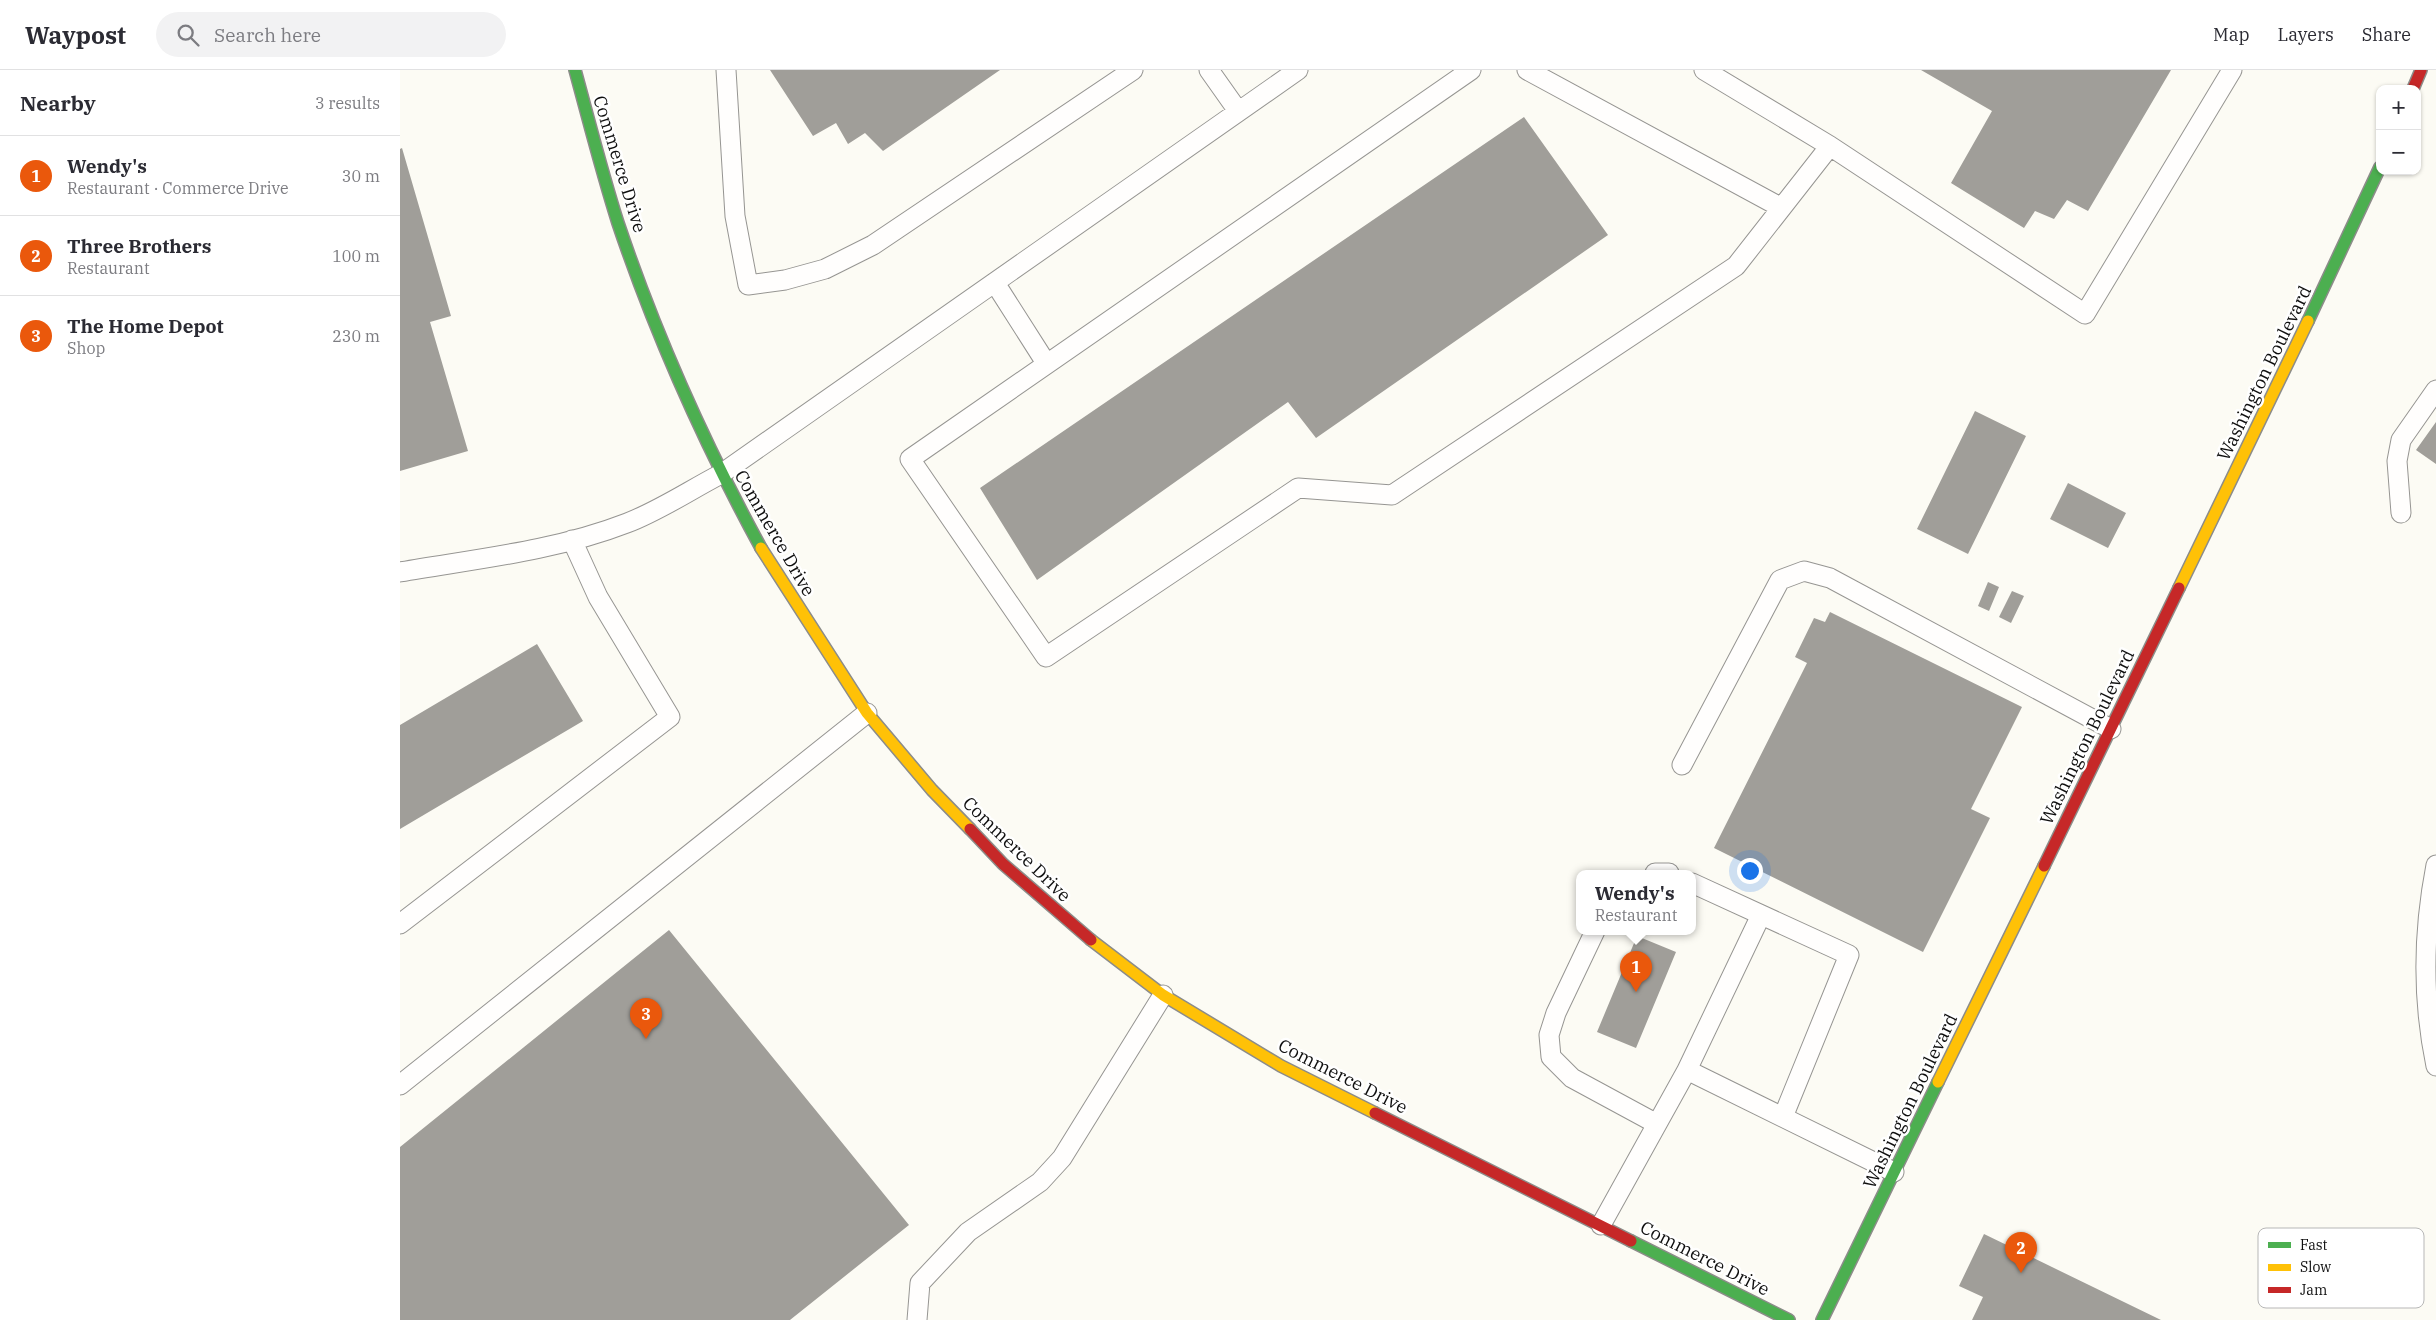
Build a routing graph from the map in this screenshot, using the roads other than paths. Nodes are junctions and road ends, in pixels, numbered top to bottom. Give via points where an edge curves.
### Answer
1 (574, 70) edge
2 (726, 70) edge
3 (1133, 70) edge
4 (1210, 70) edge
5 (1298, 70) edge
6 (1471, 70) edge
7 (1527, 70) edge
8 (1704, 70) edge
9 (2232, 70) edge
10 (2421, 70) edge
11 (2415, 85) edge
12 (1238, 112) junction
13 (1830, 146) junction
14 (2376, 175) edge
15 (1780, 207) junction
16 (995, 282) junction
17 (1046, 363) junction
18 (2436, 390) edge
19 (721, 474) junction
20 (2401, 513) dead end
21 (572, 540) junction
22 (400, 572) edge
23 (867, 713) junction
24 (2111, 729) junction
25 (1682, 765) dead end
26 (2436, 864) edge
27 (1696, 884) edge
28 (1761, 915) junction
29 (400, 924) edge
30 (1594, 935) edge
31 (1163, 995) junction
32 (2436, 1066) edge
33 (1687, 1070) junction
34 (400, 1084) edge
35 (1783, 1117) junction
36 (1657, 1124) junction
37 (1894, 1172) junction
38 (1601, 1226) junction
39 (917, 1320) edge
40 (1789, 1320) edge
41 (1822, 1320) edge

1 - 19 street, Commerce Drive via 618,222 669,360
2 - 3 lane via 734,216 748,285 785,280 825,269 873,245
4 - 12 lane
5 - 12 lane
6 - 17 lane
7 - 15 lane
8 - 13 lane
9 - 13 lane via 2085,314
10 - 11 street
12 - 16 lane
13 - 15 lane
14 - 24 street, Washington Boulevard via 2280,382
15 - 17 lane via 1736,266 1392,495 1298,488 1046,657 910,459
16 - 17 lane
16 - 19 lane
18 - 20 lane via 2401,440 2397,461
19 - 21 lane via 628,523
19 - 23 street, Commerce Drive via 763,552
21 - 22 lane
21 - 29 lane via 598,597 670,717
23 - 31 street, Commerce Drive via 932,790 1003,864 1083,934
23 - 34 lane
24 - 25 lane via 1830,578 1804,571 1780,580
24 - 37 street, Washington Boulevard
26 - 32 lane via 2428,902 2424,967 2426,1006
27 - 28 lane
28 - 33 lane
28 - 35 lane via 1849,955
30 - 36 lane via 1556,1013 1549,1036 1551,1057 1572,1078
31 - 38 street, Commerce Drive via 1281,1066
31 - 39 lane via 1062,1158 1040,1182 968,1232 920,1283
33 - 35 lane
33 - 36 lane
35 - 37 lane
36 - 38 lane
37 - 41 street, Washington Boulevard
38 - 40 street, Commerce Drive

